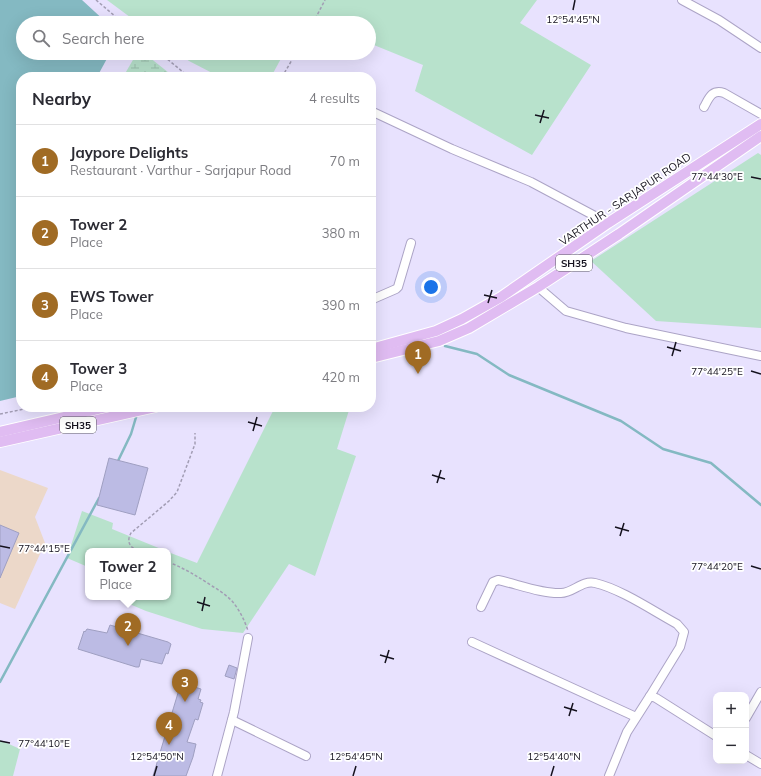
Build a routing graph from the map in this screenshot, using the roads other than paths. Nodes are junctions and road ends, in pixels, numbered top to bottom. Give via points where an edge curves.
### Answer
1 (682, 0) edge
2 (761, 48) edge
3 (704, 107) dead end
4 (376, 113) edge
5 (761, 114) edge
6 (761, 124) edge
7 (761, 136) edge
8 (608, 223) junction
9 (411, 243) dead end
10 (538, 287) junction
11 (376, 299) edge
12 (376, 348) edge
13 (761, 356) edge
14 (376, 357) edge
15 (86, 412) edge
16 (133, 412) edge
17 (0, 432) edge
18 (0, 442) edge
19 (481, 607) dead end
20 (248, 638) road end
21 (472, 642) dead end
22 (761, 692) edge
23 (650, 696) junction
24 (749, 713) edge
25 (636, 717) junction
26 (232, 720) junction
27 (713, 734) edge
28 (306, 756) dead end
29 (749, 757) edge
30 (761, 764) edge
31 (216, 776) edge
32 (609, 776) edge

1 - 2 street via 719,20
3 - 5 street via 709,97 719,91
4 - 8 street via 531,182
6 - 8 main road, VARTHUR - SARJAPUR ROAD / SH35
7 - 10 main road, SH35
8 - 12 main road, VARTHUR - SARJAPUR ROAD / SH35 via 501,298 462,319 436,331
9 - 11 street via 398,287
10 - 13 street via 566,311 626,328
10 - 14 main road, SH35 via 469,328 439,341
15 - 17 main road, SH35
16 - 18 main road, SH35
19 - 23 street via 493,582 498,580 553,593 564,593 582,584 594,583 614,589 677,624 684,632 680,647
20 - 26 street
21 - 25 street
22 - 24 street
23 - 25 street
23 - 27 street
25 - 32 street
26 - 28 street
26 - 31 street
29 - 30 street

